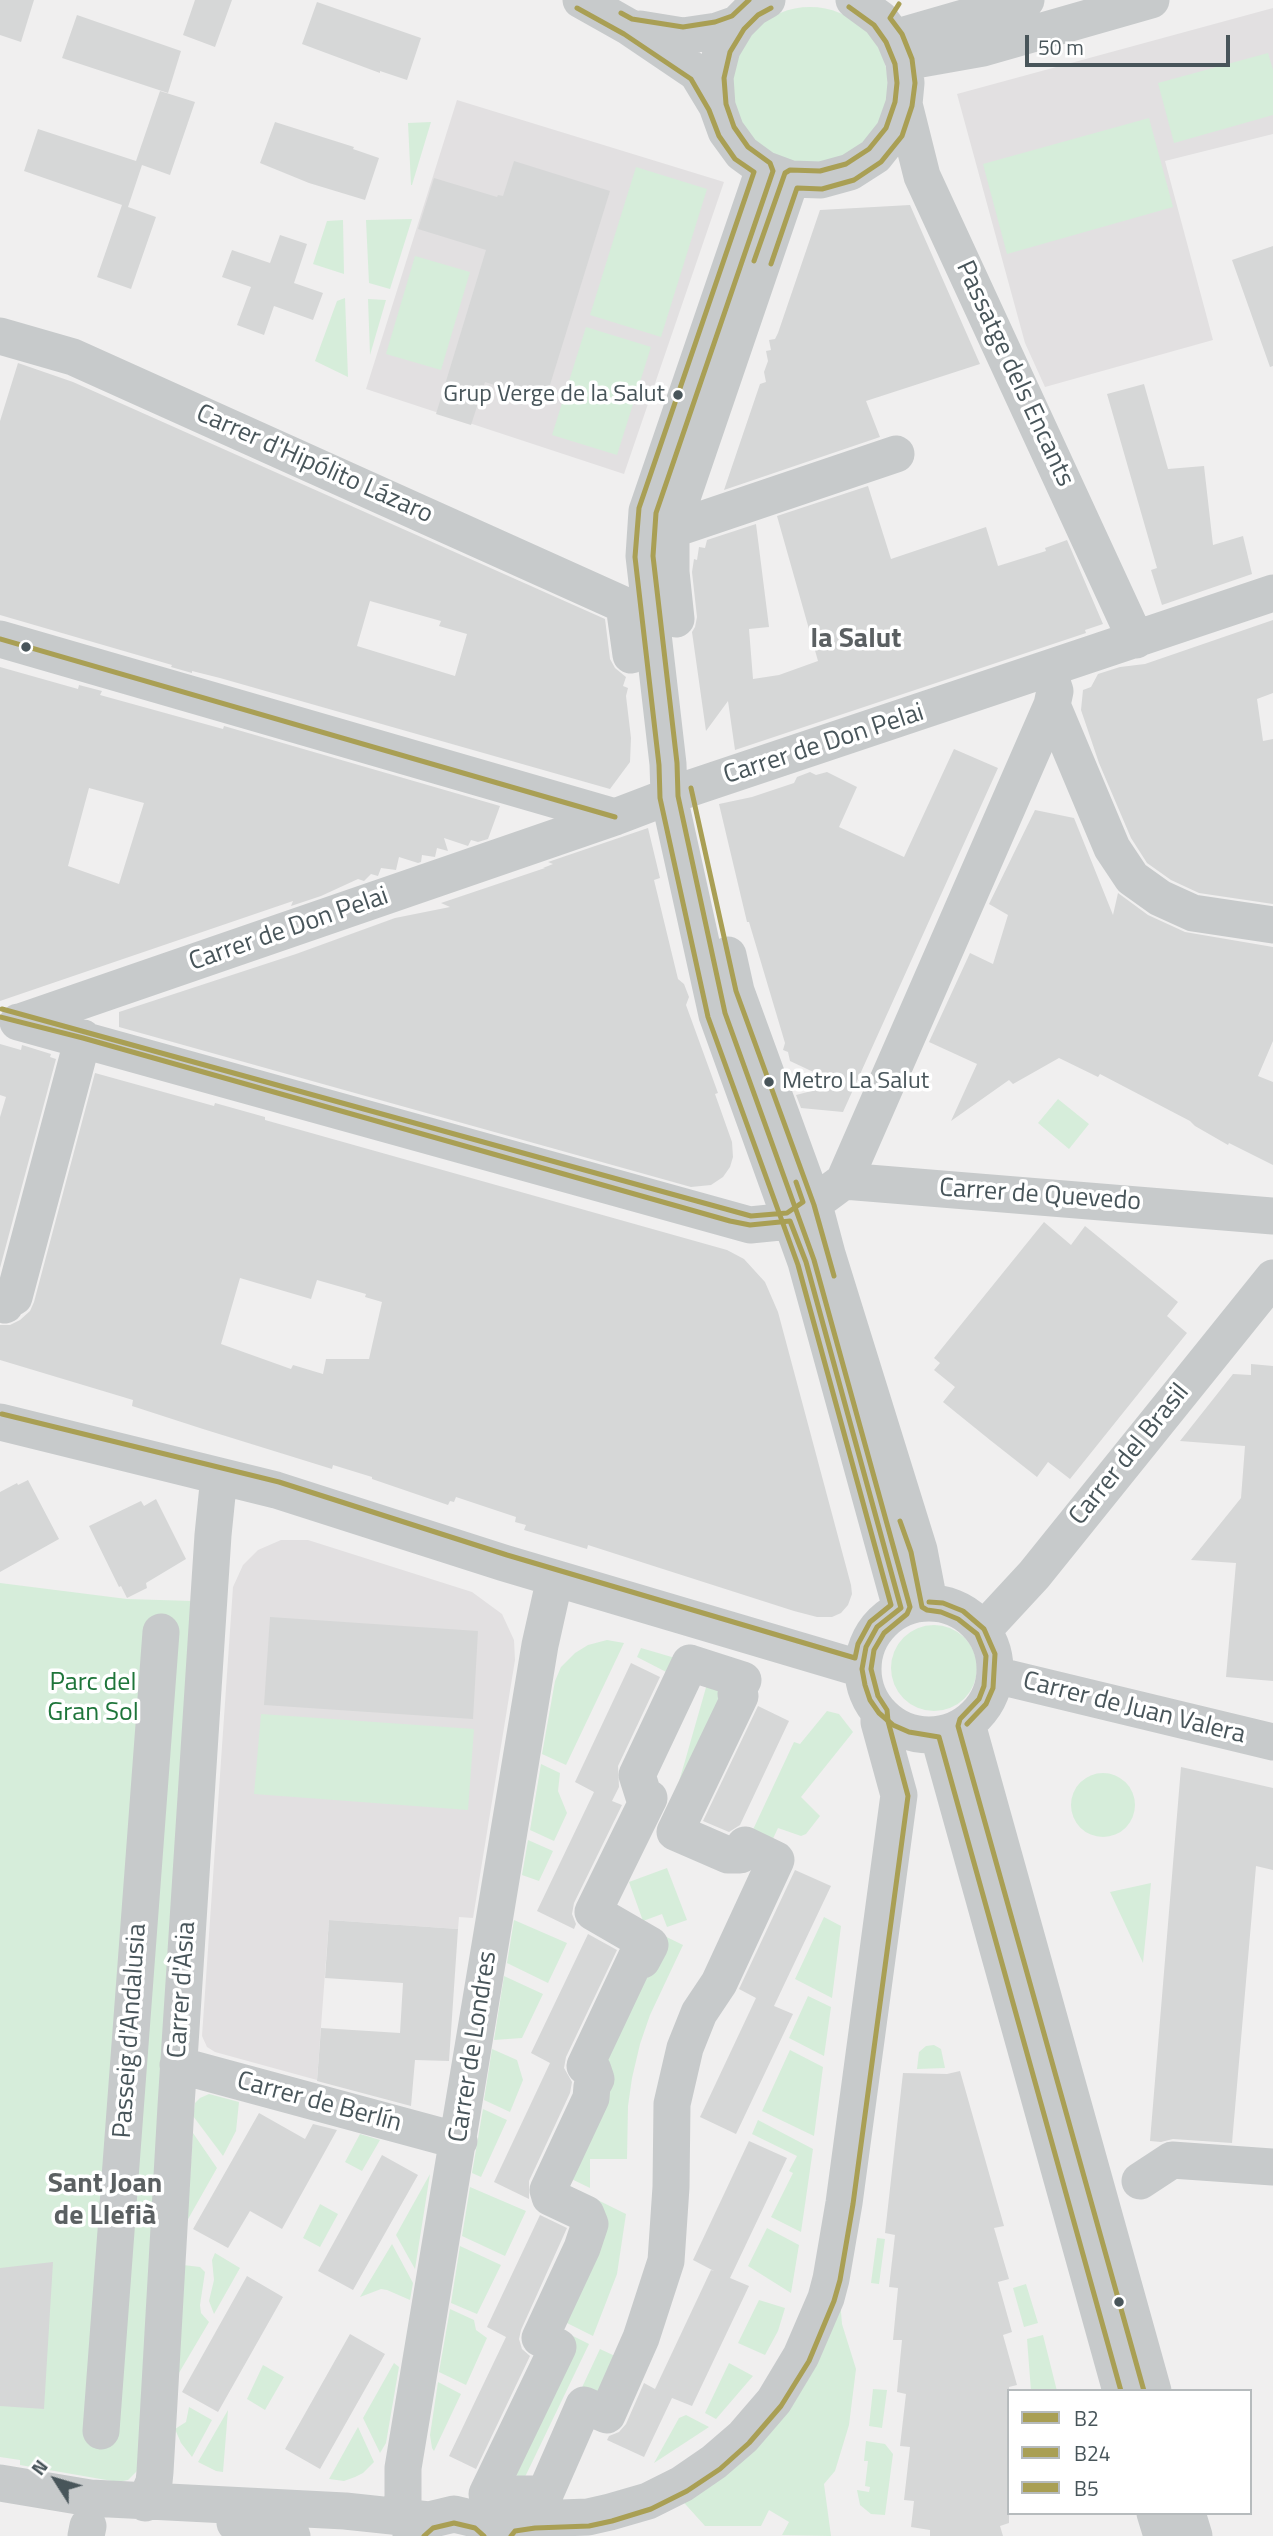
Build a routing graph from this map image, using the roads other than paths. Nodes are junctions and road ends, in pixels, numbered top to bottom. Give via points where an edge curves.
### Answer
1 (580, 0) edge
2 (767, 0) edge
3 (1026, 0) edge
4 (1151, 0) edge
5 (737, 24) junction
6 (885, 24) edge
7 (629, 27) junction
8 (904, 104) junction
9 (717, 106) junction
10 (778, 174) junction
11 (1, 339) edge
12 (896, 454) dead end
13 (671, 530) junction
14 (1273, 593) edge
15 (0, 639) edge
16 (1136, 640) junction
17 (1050, 688) junction
18 (673, 795) junction
19 (615, 817) junction
20 (1273, 926) edge
21 (10, 1019) edge
22 (83, 1038) junction
23 (844, 1181) junction
24 (802, 1213) junction
25 (1273, 1216) edge
26 (1273, 1278) edge
27 (9, 1301) dead end
28 (0, 1422) edge
29 (219, 1476) junction
30 (555, 1578) junction
31 (915, 1605) junction
32 (984, 1629) junction
33 (161, 1632) dead end
34 (862, 1669) junction
35 (995, 1675) junction
36 (743, 1680) joint
37 (879, 1713) junction
38 (953, 1730) junction
39 (1273, 1742) edge
40 (178, 2064) junction
41 (459, 2141) junction
42 (1273, 2167) edge
43 (1140, 2181) dead end
44 (1120, 2389) edge
45 (1152, 2389) edge
46 (101, 2431) dead end
47 (0, 2483) edge
48 (145, 2502) junction
49 (1156, 2515) edge
50 (1188, 2515) edge
51 (414, 2525) edge
52 (292, 2536) edge
53 (499, 2536) edge
54 (1161, 2536) edge
55 (1194, 2536) edge

1 - 7 street
2 - 5 street
3 - 6 street
4 - 6 street via 983,48
5 - 7 street via 682,36
5 - 9 street via 722,49 715,77
6 - 8 street via 906,83
7 - 9 street via 697,73
8 - 10 street via 894,132 875,156 850,172 821,180
8 - 16 street, Passatge dels Encants via 922,176
9 - 10 street via 726,131 742,153
10 - 13 street
10 - 18 street via 647,511 644,556
11 - 18 street, Carrer d'Hipólito Lázaro via 73,357 624,605 648,770
12 - 13 street
13 - 18 street via 671,572 693,755
14 - 16 street, Carrer de Don Pelai
15 - 19 street
16 - 17 street, Carrer de Don Pelai
17 - 18 street, Carrer de Don Pelai
17 - 20 street via 1112,848 1132,878 1193,913
17 - 23 street
18 - 19 street, Carrer de Don Pelai
18 - 24 street
19 - 21 street, Carrer de Don Pelai
21 - 22 street
22 - 24 street via 750,1225
22 - 27 street
23 - 24 street
23 - 25 street, Carrer de Quevedo
24 - 31 street via 827,1254 919,1550
26 - 32 street, Carrer del Brasil via 1034,1575
28 - 29 street
29 - 30 street
29 - 40 street, Carrer d'Àsia
30 - 34 street
30 - 41 street, Carrer de Londres
31 - 32 street via 943,1603 963,1611
31 - 34 street via 877,1627 866,1647
32 - 35 street via 995,1654
33 - 46 street, Passeig d'Andalusia
34 - 37 street via 864,1685
35 - 38 street via 986,1704
35 - 39 street, Carrer de Juan Valera
36 - 36 street via 690,1664 637,1775 644,1797 649,1798 593,1912 650,1945 642,1960 636,1958 585,2066 593,2070 596,2079 591,2098 548,2190 550,2197 586,2214 590,2224 540,2338 558,2347 487,2494 545,2494 584,2405 607,2415 653,2307 666,2261 677,2075 699,2013 719,1983 776,1860 745,1845 740,1854 728,1855 675,1832 740,1696 736,1694
37 - 38 street via 909,1732
37 - 53 street via 899,1795 833,2266 826,2298 801,2356 774,2401 743,2437 682,2484 648,2501 588,2517 510,2523
38 - 44 street
38 - 45 street
40 - 41 street, Carrer de Berlín
40 - 48 street, Carrer d'Àsia via 155,2472
41 - 51 street, Carrer de Londres via 403,2468
42 - 43 street via 1172,2160
47 - 48 street
48 - 51 street via 345,2511
48 - 52 street
49 - 54 street
50 - 55 street
51 - 53 street via 441,2516 467,2516

